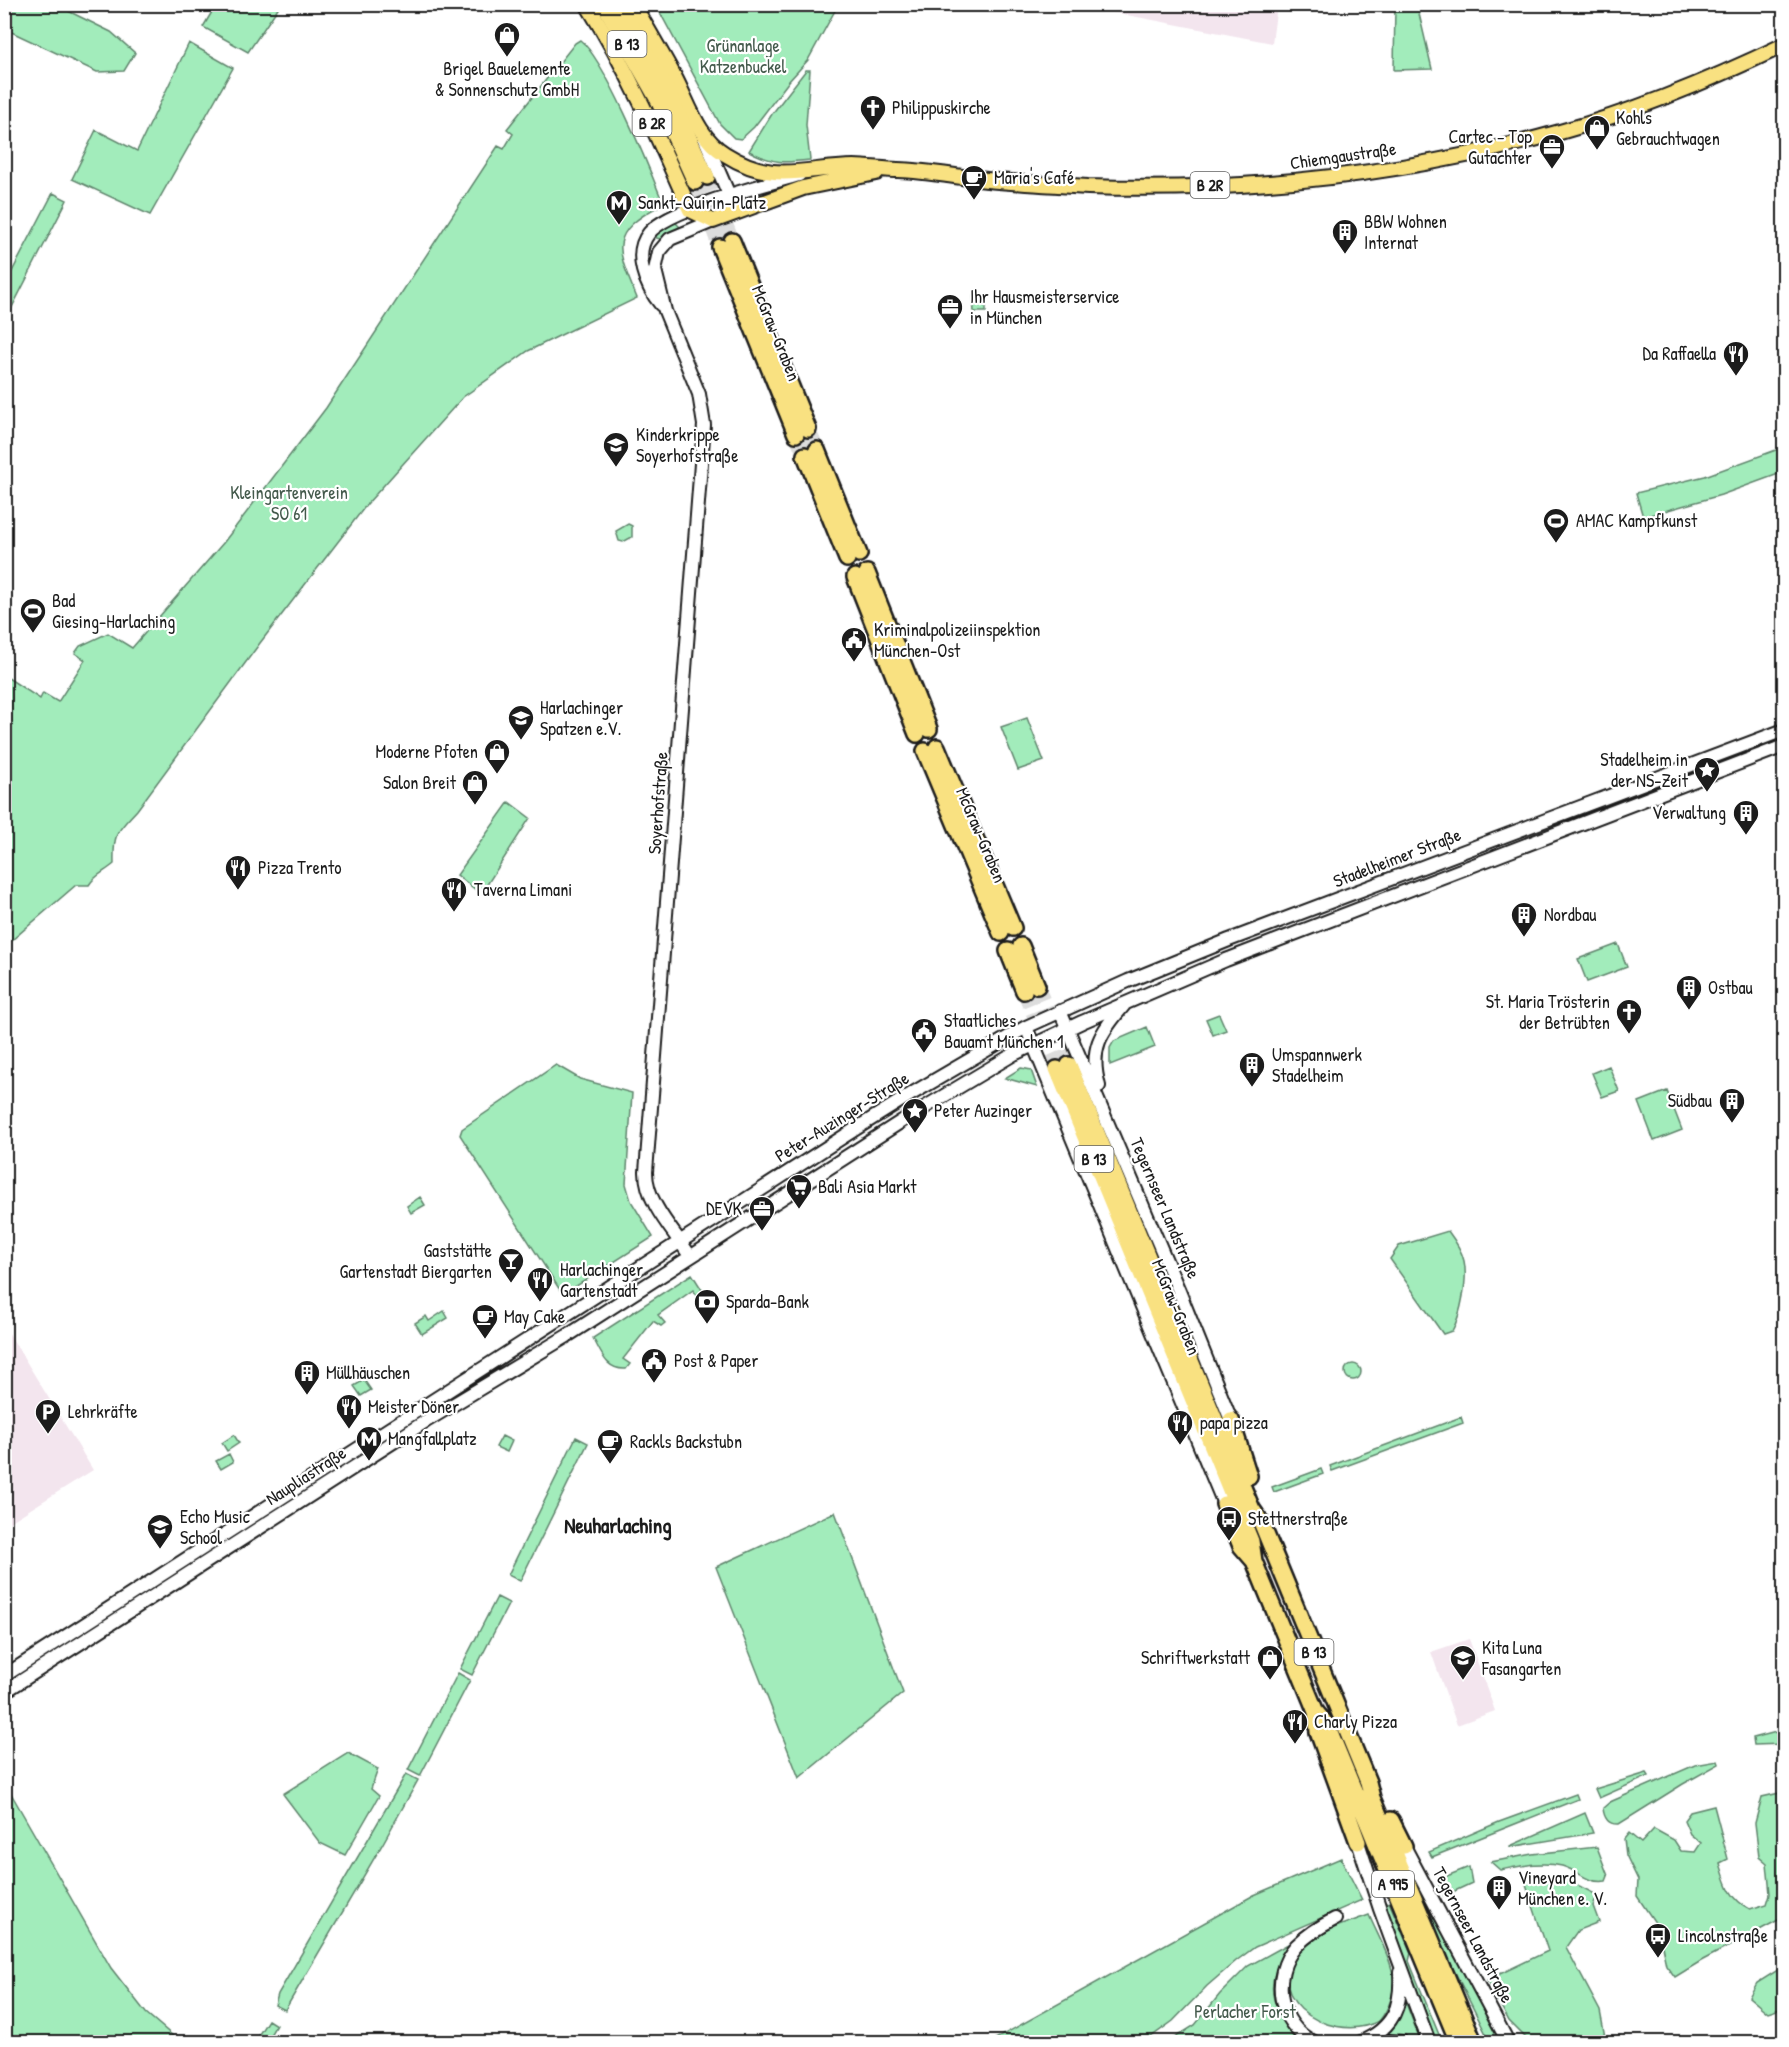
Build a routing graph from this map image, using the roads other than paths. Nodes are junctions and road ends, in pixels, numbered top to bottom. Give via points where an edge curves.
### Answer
1 (586, 4) edge
2 (604, 4) edge
3 (619, 4) edge
4 (633, 4) edge
5 (1785, 45) edge
6 (703, 136) junction
7 (887, 171) junction
8 (807, 173) junction
9 (729, 195) junction
10 (690, 210) junction
11 (716, 220) junction
12 (726, 244) tunnel mouth
13 (665, 311) junction
14 (802, 432) tunnel mouth
15 (811, 452) tunnel mouth
16 (853, 557) dead end
17 (861, 575) dead end
18 (1785, 730) edge
19 (923, 731) dead end
20 (1785, 746) edge
21 (931, 749) dead end
22 (1007, 930) dead end
23 (1014, 949) dead end
24 (1030, 988) tunnel mouth
25 (1126, 1003) junction
26 (1060, 1011) junction
27 (1026, 1027) junction
28 (1068, 1028) junction
29 (1033, 1045) junction
30 (1110, 1128) junction
31 (681, 1242) junction
32 (690, 1256) junction
33 (1231, 1420) joint
34 (1224, 1504) joint
35 (1261, 1522) junction
36 (1254, 1561) junction
37 (4, 1676) edge
38 (4, 1692) edge
39 (1317, 1712) junction
40 (1368, 1782) junction
41 (1355, 1791) joint
42 (1358, 1842) joint
43 (1404, 1846) joint
44 (1335, 1919) dead end
45 (1400, 1962) junction
46 (1314, 2043) edge
47 (1361, 2043) edge
48 (1375, 2043) edge
49 (1402, 2043) edge
50 (1429, 2043) edge
51 (1458, 2043) edge
52 (1474, 2043) edge
53 (1508, 2043) edge

1 - 10 main road, B 2R via 653,124
2 - 3 highway, B 13 via 701,179 669,94
4 - 6 main road, B 2R
5 - 7 main road, Chiemgaustraße / B 2R via 1660,98 1561,132 1415,165 1326,178 1260,184 1090,187
6 - 8 main road, B 2R via 722,153 751,168
6 - 9 main road
7 - 8 main road, Chiemgaustraße / B 2R via 856,167
7 - 11 main road, Chiemgaustraße / B 2R via 802,188
8 - 9 main road, Chiemgaustraße
9 - 10 main road
9 - 11 main road
10 - 11 main road
10 - 13 main road via 656,226 642,246 642,265 649,288
11 - 13 main road via 670,240 659,252 655,270
12 - 14 highway, McGraw-Graben
13 - 31 main road, Soyerhofstraße via 700,400 705,436 646,1172 650,1194
15 - 16 highway
17 - 19 highway
18 - 26 main road, Stadelheimer Straße via 1229,940
20 - 25 main road, Stadelheimer Straße via 1226,960
21 - 22 highway, McGraw-Graben
23 - 24 highway
25 - 28 main road, Stadelheimer Straße
25 - 30 main road via 1104,1029 1095,1052 1096,1076
26 - 27 main road, Stadelheimer Straße
26 - 28 main road, Tegernseer Landstraße
27 - 29 main road
27 - 31 main road, Peter-Auzinger-Straße via 912,1093
28 - 29 main road, Stadelheimer Straße
28 - 30 main road, Tegernseer Landstraße
29 - 32 main road, Peter-Auzinger-Straße via 930,1103
29 - 34 main road
30 - 33 main road, Tegernseer Landstraße
31 - 32 main road
31 - 37 main road, Naupliastraße
32 - 38 main road, Naupliastraße
33 - 35 highway via 1260,1506
34 - 36 highway via 1241,1546
35 - 36 highway, McGraw-Graben / B 13 via 1063,1067 1251,1541
35 - 40 highway, B 13
36 - 39 highway, B 13
39 - 41 highway, B 13 via 1328,1727
39 - 42 highway via 1318,1732
40 - 43 highway via 1379,1795
40 - 52 highway, B 13
41 - 51 highway, A 995
42 - 45 main road
43 - 53 main road, Tegernseer Landstraße
44 - 46 main road via 1296,1947 1282,1974 1283,2006 1293,2026
45 - 47 main road via 1396,2010 1383,2031
45 - 50 main road
48 - 49 main road

